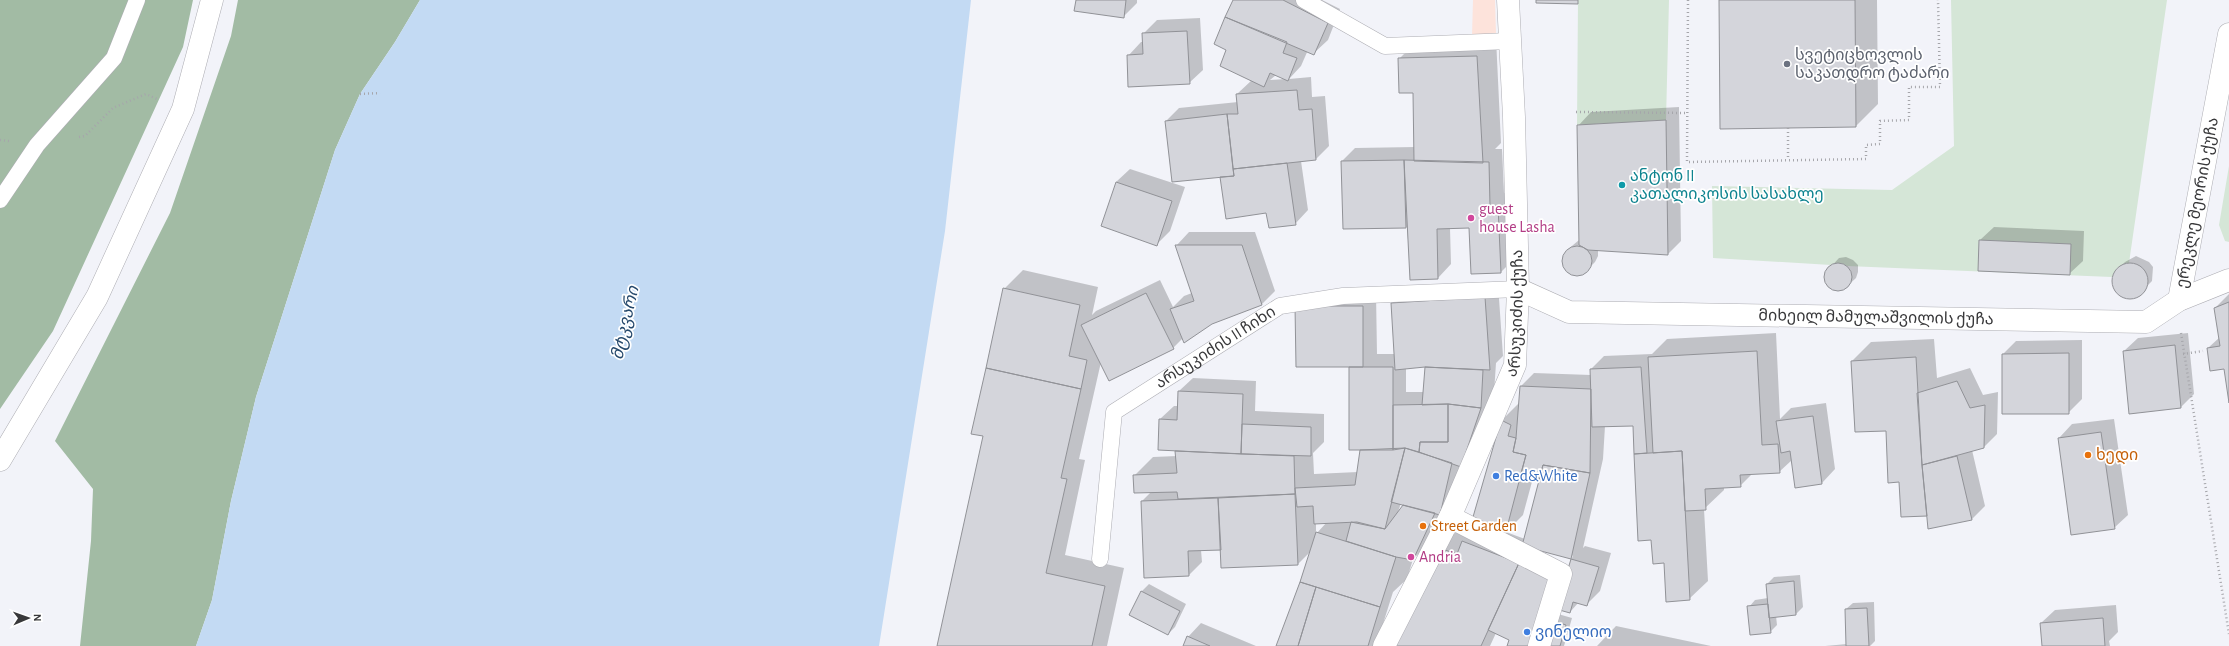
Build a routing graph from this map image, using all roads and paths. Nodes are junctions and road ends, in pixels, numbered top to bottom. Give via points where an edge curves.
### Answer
1 (137, 0) edge
2 (212, 0) edge
3 (1304, 0) edge
4 (1508, 0) edge
5 (1688, 0) edge
6 (1938, 0) edge
7 (2229, 34) edge
8 (1509, 41) junction
9 (380, 93) dead end
10 (360, 94) dead end
11 (183, 109) junction
12 (1576, 112) dead end
13 (1687, 113) junction
14 (1788, 128) dead end
15 (37, 145) junction
16 (1788, 160) junction
17 (0, 200) edge
18 (2229, 280) edge
19 (1518, 289) junction
20 (2179, 300) junction
21 (2181, 343) dead end
22 (2203, 351) dead end
23 (2183, 354) junction
24 (0, 460) edge
25 (1450, 517) junction
26 (1100, 559) dead end
27 (2229, 634) edge
28 (1384, 646) edge
29 (1539, 646) edge

1 - 15 lane via 114,58
2 - 11 street
3 - 8 lane via 1385,46
4 - 8 street, არსუკიძის ქუჩა
5 - 13 path
6 - 16 path via 1940,87 1909,88 1910,120 1880,121 1880,144 1866,145 1866,159
7 - 20 street, ერეკლე მეორის ქუჩა
8 - 19 street, არსუკიძის ქუჩა via 1514,117
9 - 10 path
11 - 15 path via 146,94 113,108 85,136
11 - 24 street via 97,297
12 - 13 path
13 - 16 path via 1687,162
14 - 16 path
15 - 17 lane
18 - 20 street, მიხეილ მამულაშვილის ქუჩა
19 - 20 street, მიხეილ მამულაშვილის ქუჩა via 1569,312 2130,322 2146,322
19 - 25 street, არსუკიძის ქუჩა via 1515,365
19 - 26 lane, არსუკიძის II ჩიხი via 1343,296 1280,306 1114,412
21 - 23 path
22 - 23 path
23 - 27 path
25 - 28 street, არსუკიძის ქუჩა
25 - 29 street via 1561,574

